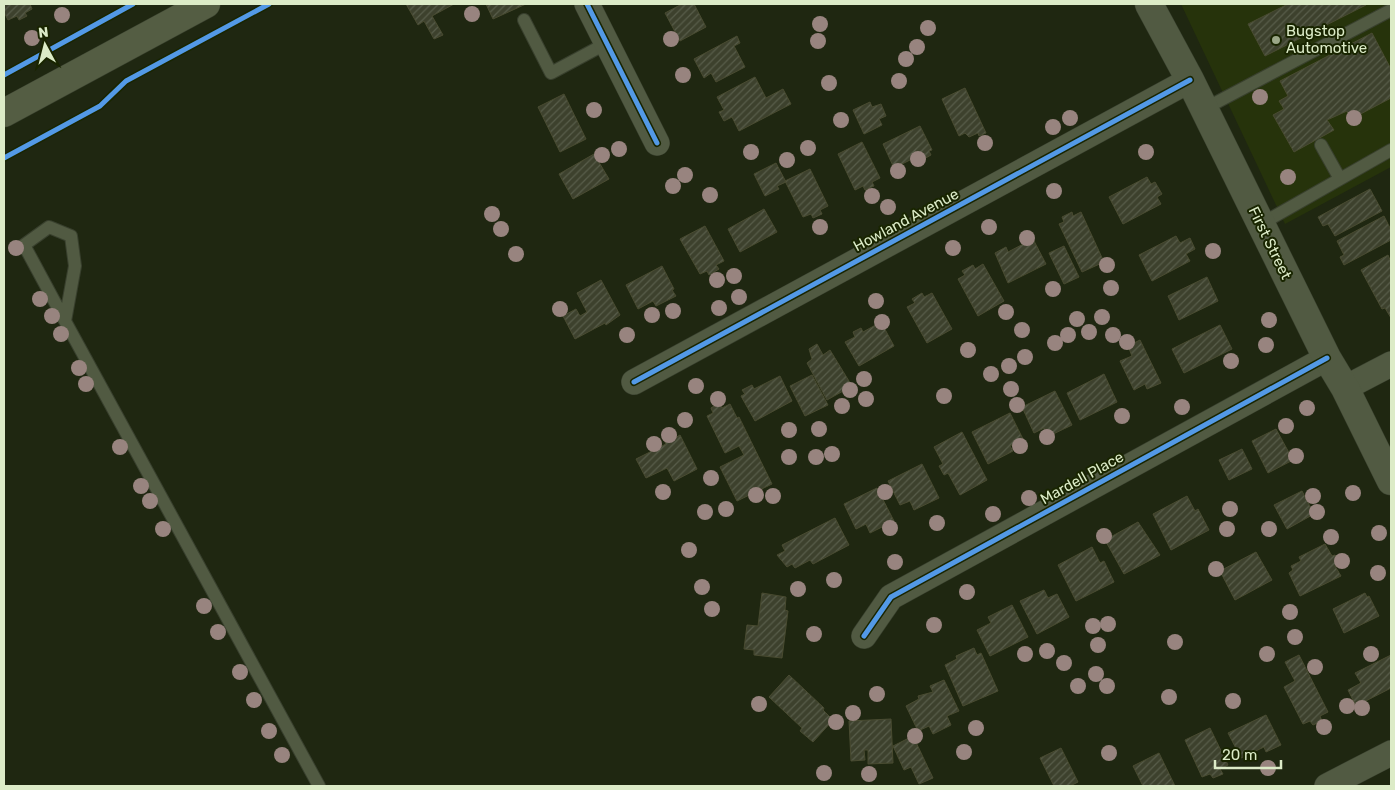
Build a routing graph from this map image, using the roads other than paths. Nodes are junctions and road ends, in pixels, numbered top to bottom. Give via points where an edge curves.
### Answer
1 (206, 4) edge
2 (587, 4) edge
3 (1148, 4) edge
4 (1391, 10) edge
5 (524, 20) dead end
6 (607, 43) junction
7 (1190, 80) junction
8 (1204, 109) junction
9 (4, 113) edge
10 (657, 143) dead end
11 (1321, 145) dead end
12 (1391, 150) edge
13 (1340, 180) junction
14 (1261, 224) junction
15 (65, 321) junction
16 (1327, 358) junction
17 (1391, 364) edge
18 (634, 382) dead end
19 (1345, 388) junction
20 (1391, 481) edge
21 (864, 636) dead end
22 (1391, 753) edge
23 (319, 786) edge
24 (1327, 786) edge

1 - 9 main road
2 - 6 street
3 - 7 street, First Street
4 - 8 lane
5 - 6 lane via 551,73
6 - 10 street
7 - 8 street, First Street
7 - 18 street, Howland Avenue
8 - 14 street, First Street
11 - 13 lane
12 - 13 lane
13 - 14 lane
14 - 16 street, First Street
15 - 15 lane via 24,245 49,227 71,236 75,266
15 - 23 lane
16 - 19 street, First Street
16 - 21 street, Mardell Place via 891,597
17 - 19 street
19 - 20 street, First Street
22 - 24 street

